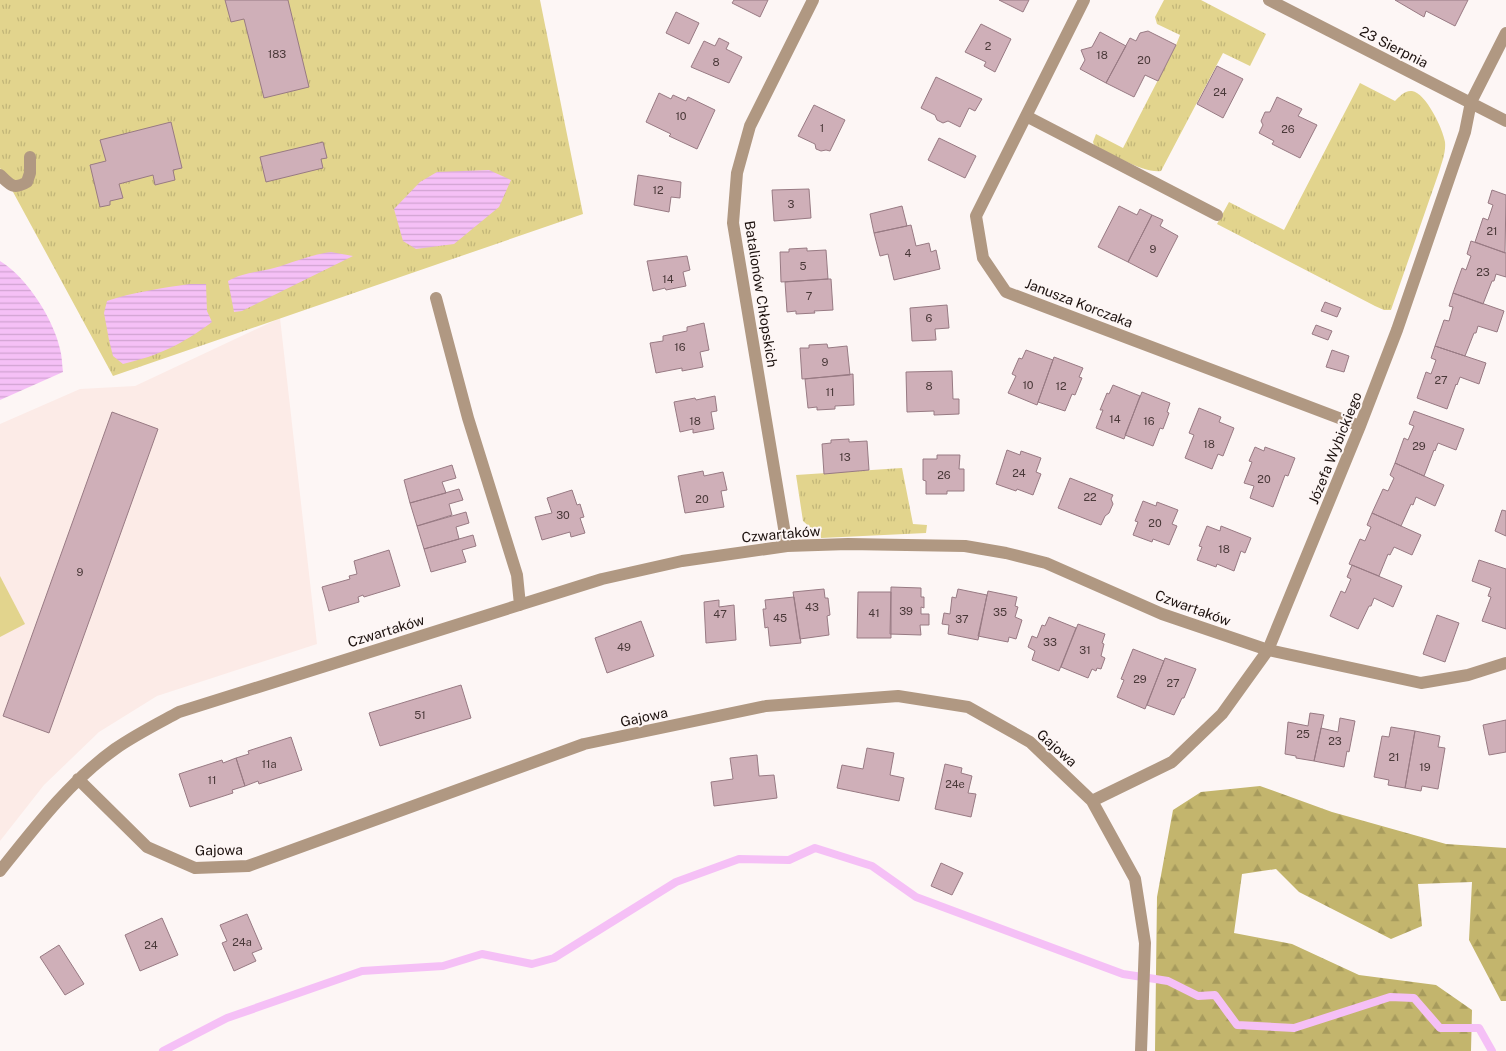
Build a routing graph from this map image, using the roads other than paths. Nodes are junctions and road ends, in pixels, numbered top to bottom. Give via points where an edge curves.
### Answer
1 (813, 0) edge
2 (1084, 0) edge
3 (1269, 0) edge
4 (1506, 33) edge
5 (1471, 102) junction
6 (1026, 116) junction
7 (1506, 121) edge
8 (30, 157) dead end
9 (0, 175) edge
10 (1216, 214) dead end
11 (436, 298) dead end
12 (1360, 426) junction
13 (787, 546) junction
14 (520, 605) junction
15 (1268, 650) junction
16 (1506, 663) edge
17 (78, 779) junction
18 (1092, 801) junction
19 (0, 872) edge
20 (1140, 1050) edge

1 - 13 street, Batalionów Chłopskich via 750,126 737,173 733,223
2 - 6 street, Janusza Korczaka
3 - 5 street, 23 Sierpnia
4 - 5 street, Józefa Wybickiego
5 - 7 street, 23 Sierpnia
5 - 12 street, Józefa Wybickiego via 1465,132 1397,330
6 - 10 street
6 - 12 street, Janusza Korczaka via 976,216 983,258 1006,292
8 - 9 street via 27,182 19,187 9,185
11 - 14 street via 468,418 517,575
12 - 15 street, Józefa Wybickiego
13 - 14 street, Czwartaków via 682,561 602,579
13 - 15 street, Czwartaków via 966,546 1006,553 1046,563 1162,614
14 - 17 street, Czwartaków via 179,712 115,749
15 - 16 street, Czwartaków via 1421,683 1468,675
15 - 18 street, Józefa Wybickiego via 1222,714 1172,762
17 - 18 street, Gajowa via 148,847 195,868 248,866 584,744 766,706 898,696 968,707 1030,742
17 - 19 street
18 - 20 street, Gajowa via 1135,880 1145,943

